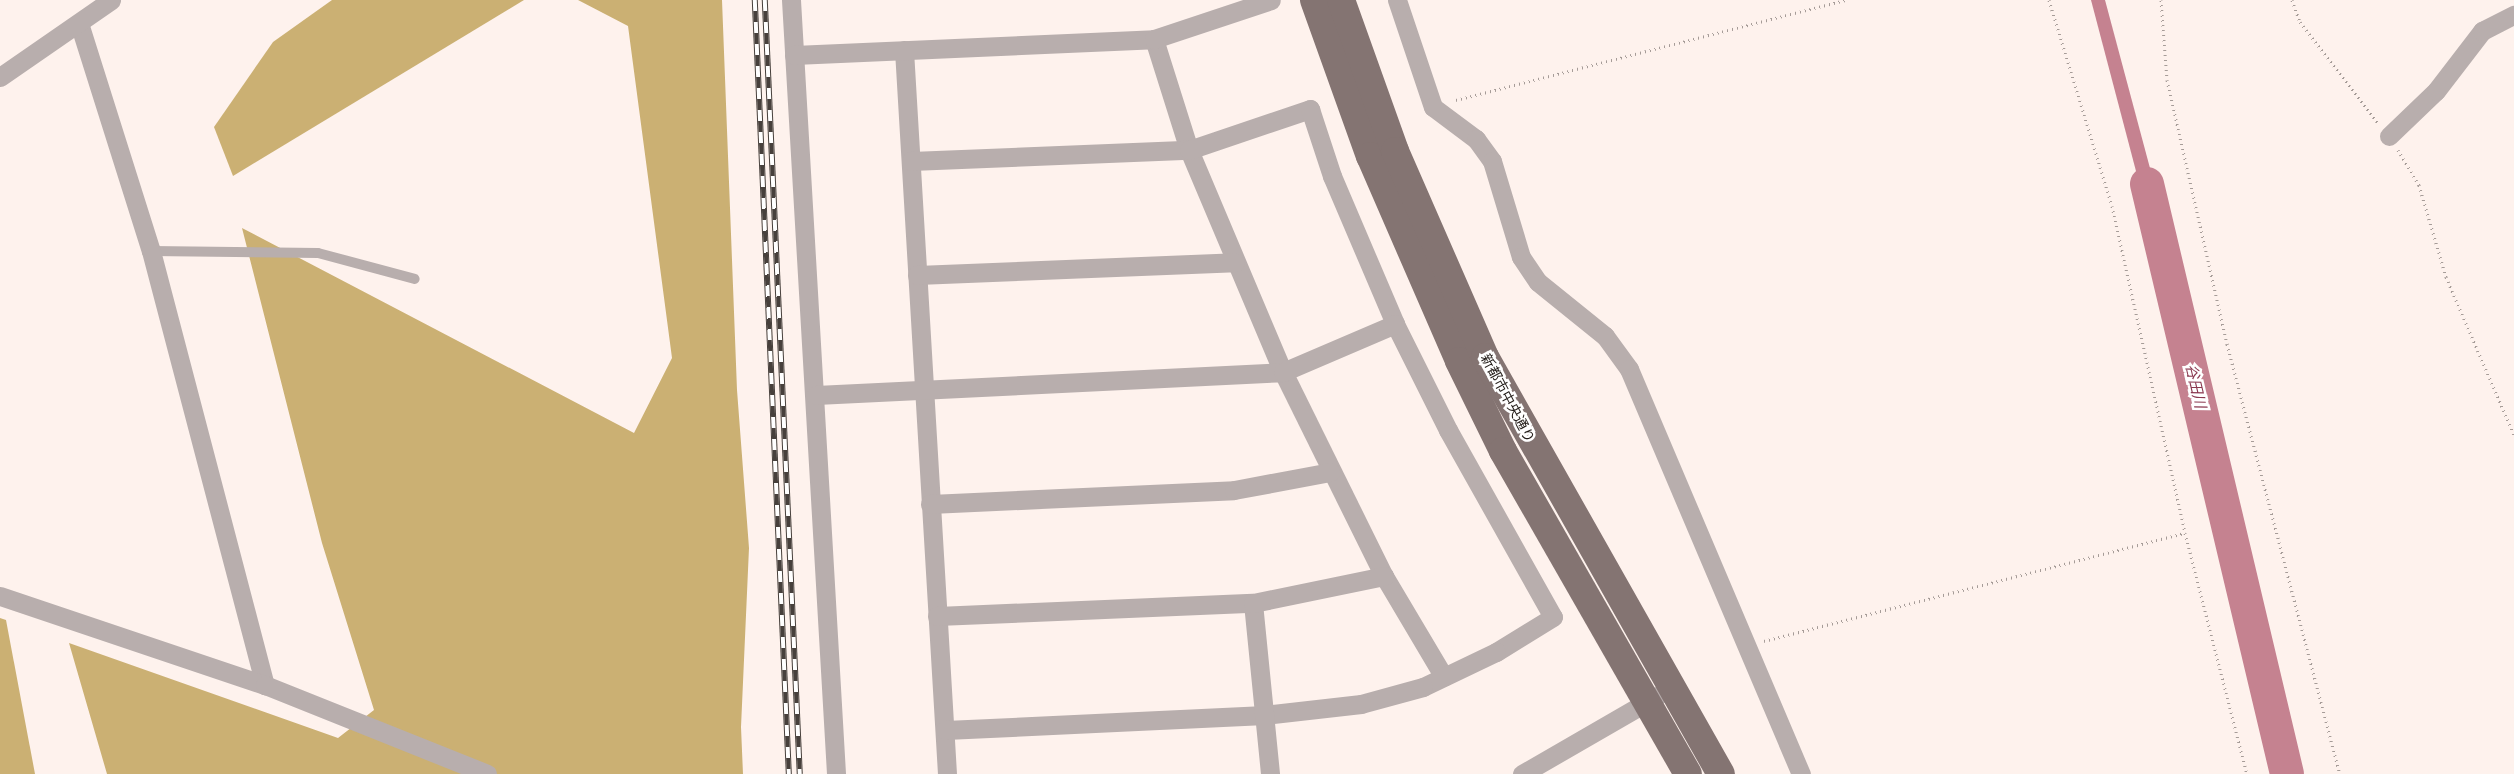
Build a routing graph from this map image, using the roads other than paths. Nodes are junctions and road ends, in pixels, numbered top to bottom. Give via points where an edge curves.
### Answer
1 (111, 0) edge
2 (791, 0) edge
3 (1272, 0) edge
4 (1314, 0) edge
5 (1341, 0) edge
6 (1397, 0) edge
7 (2514, 15) edge
8 (79, 23) junction
9 (1154, 39) junction
10 (904, 50) junction
11 (794, 54) junction
12 (0, 77) edge
13 (2390, 136) road end
14 (1189, 150) junction
15 (911, 160) junction
16 (151, 251) junction
17 (1235, 262) junction
18 (917, 275) junction
19 (415, 279) dead end
20 (1395, 324) junction
21 (1283, 372) junction
22 (923, 390) junction
23 (816, 395) junction
24 (1330, 472) junction
25 (930, 504) junction
26 (1384, 576) junction
27 (0, 596) edge
28 (1253, 603) junction
29 (937, 616) junction
30 (1444, 677) junction
31 (265, 685) junction
32 (1671, 687) junction
33 (1646, 703) junction
34 (1265, 716) junction
35 (945, 730) junction
36 (487, 774) edge
37 (836, 774) edge
38 (947, 774) edge
39 (1270, 774) edge
40 (1522, 774) edge
41 (1688, 774) edge
42 (1721, 774) edge
43 (1801, 774) edge

1 - 8 street
2 - 11 street
3 - 9 street
4 - 33 main road, 新都市中央通り via 1370,156 1459,361 1503,451
5 - 32 main road, 新都市中央通り via 1395,151 1485,357
6 - 43 street via 1433,107 1476,139 1492,161 1521,257 1538,282 1605,336 1630,369
7 - 13 street via 2482,32 2436,91
8 - 12 street
8 - 16 street
9 - 10 street
9 - 14 street
10 - 11 street
10 - 15 street
11 - 23 street
14 - 15 street
14 - 17 street
14 - 20 street via 1310,109 1332,176
15 - 18 street
16 - 19 lane via 318,253
16 - 31 street
17 - 18 street
17 - 21 street
18 - 22 street
20 - 21 street
20 - 30 street via 1448,430 1553,617
21 - 22 street
21 - 24 street
22 - 23 street
22 - 25 street
23 - 37 street
24 - 25 street via 1234,490
24 - 26 street
25 - 29 street
26 - 28 street
26 - 30 street
27 - 31 street
28 - 29 street
28 - 34 street
29 - 35 street
30 - 34 street via 1361,704
31 - 36 street
32 - 33 street
32 - 42 main road, 新都市中央通り
33 - 40 street
33 - 41 main road, 新都市中央通り
34 - 35 street
34 - 39 street
35 - 38 street

